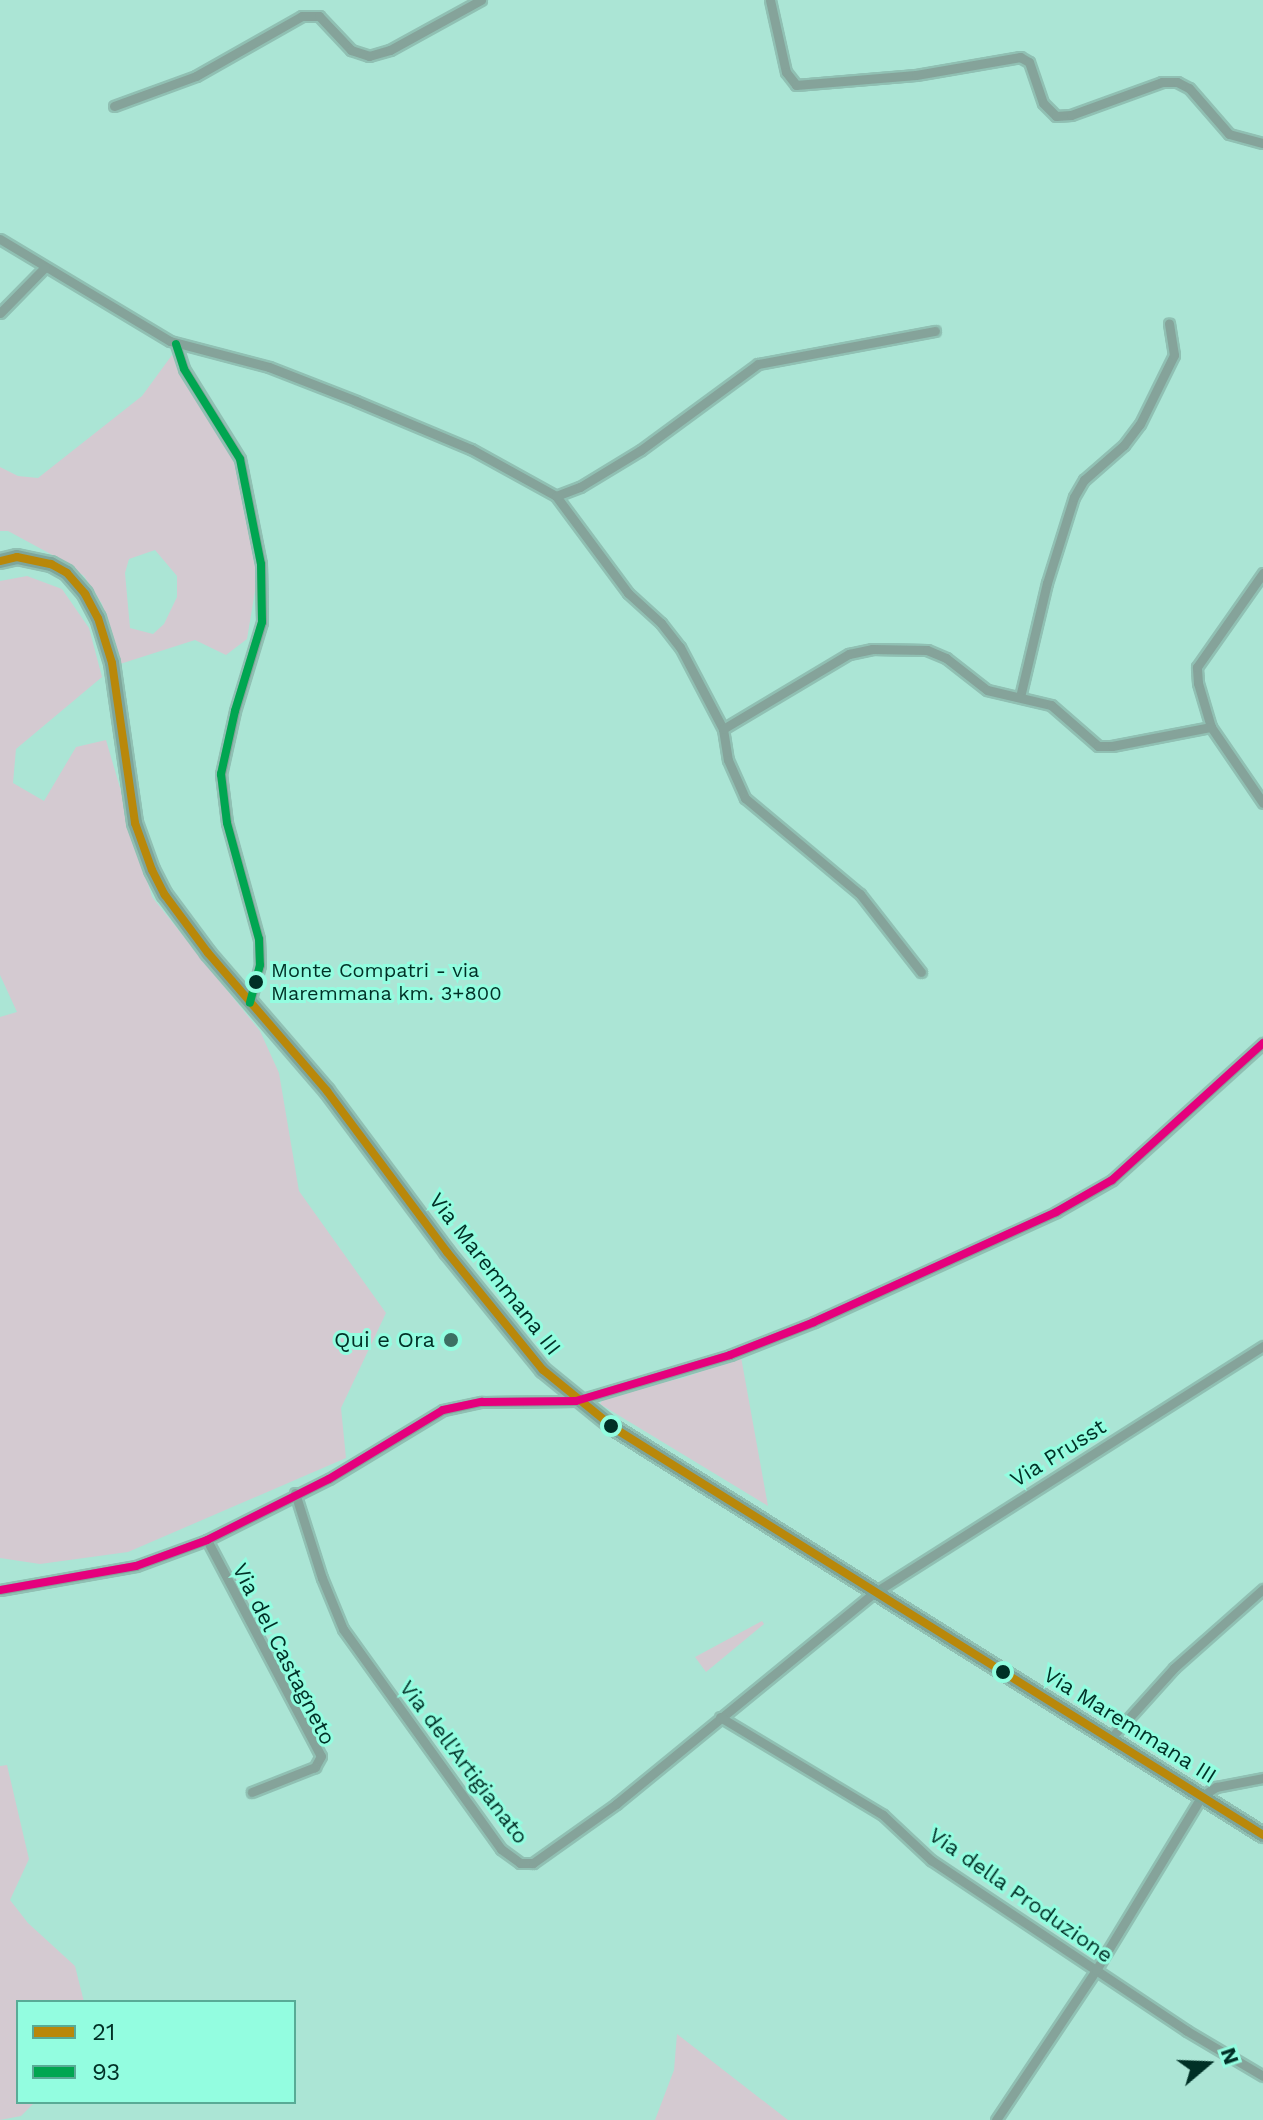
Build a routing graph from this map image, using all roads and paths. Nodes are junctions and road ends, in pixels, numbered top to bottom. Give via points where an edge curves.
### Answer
1 (481, 0) edge
2 (770, 0) edge
3 (114, 106) dead end
4 (1263, 143) edge
5 (0, 239) edge
6 (45, 267) junction
7 (0, 313) edge
8 (1169, 323) dead end
9 (935, 331) dead end
10 (176, 344) junction
11 (556, 496) junction
12 (0, 561) edge
13 (1263, 573) edge
14 (1020, 697) junction
15 (1211, 727) junction
16 (723, 729) junction
17 (1263, 803) edge
18 (921, 972) dead end
19 (250, 1003) junction
20 (1263, 1043) edge
21 (1263, 1346) edge
22 (576, 1401) junction
23 (295, 1493) junction
24 (207, 1540) junction
25 (1263, 1589) edge
26 (0, 1590) edge
27 (874, 1593) junction
28 (720, 1717) junction
29 (1110, 1739) junction
30 (1263, 1778) edge
31 (252, 1792) dead end
32 (1202, 1796) junction
33 (1263, 1835) edge
34 (1096, 1970) junction
35 (1263, 2076) edge
36 (996, 2120) edge

1 - 3 street via 390,50 369,56 351,50 319,16 302,16 196,76
2 - 4 street via 786,72 796,85 916,75 1020,57 1029,62 1043,103 1056,116 1162,82 1177,82 1189,88 1229,134
5 - 6 street
6 - 7 street
6 - 10 street
8 - 14 street via 1174,355 1142,420 1124,445 1084,480 1072,501
9 - 11 street via 758,364 641,450
10 - 11 street via 277,370 356,401 471,449
10 - 19 street via 184,369 240,459 261,564 262,622 221,774 227,823 259,939 260,965
11 - 16 street via 628,593 675,640
12 - 19 main road, Via Maremmana III via 25,557 57,566 94,610 112,663 131,803 147,857 179,915
13 - 15 street via 1197,667
14 - 15 street via 1051,705 1103,747
14 - 16 street via 987,690 932,652 866,649 839,659
15 - 17 street
16 - 18 street via 728,760 748,802 860,894
19 - 22 main road, Via Maremmana III via 327,1091 516,1340
20 - 22 street via 1127,1169 1072,1203 793,1331
21 - 27 street, Via Prusst
22 - 23 street via 482,1402 443,1410 329,1479
22 - 27 main road, Via Maremmana III
23 - 24 street
23 - 28 street, Via dell'Artigianato via 343,1629 501,1849 520,1863 533,1863 616,1804
24 - 26 street via 136,1566
24 - 31 street, Via del Castagneto via 321,1756 315,1767
25 - 29 street via 1174,1668
27 - 28 street, Via dell'Artigianato
27 - 29 main road, Via Maremmana III
28 - 34 street, Via della Produzione via 883,1815 931,1860
29 - 32 main road, Via Maremmana III
30 - 32 street via 1216,1787
32 - 33 main road, Via Maremmana III
32 - 34 street
34 - 35 street, Via della Produzione
34 - 36 street

